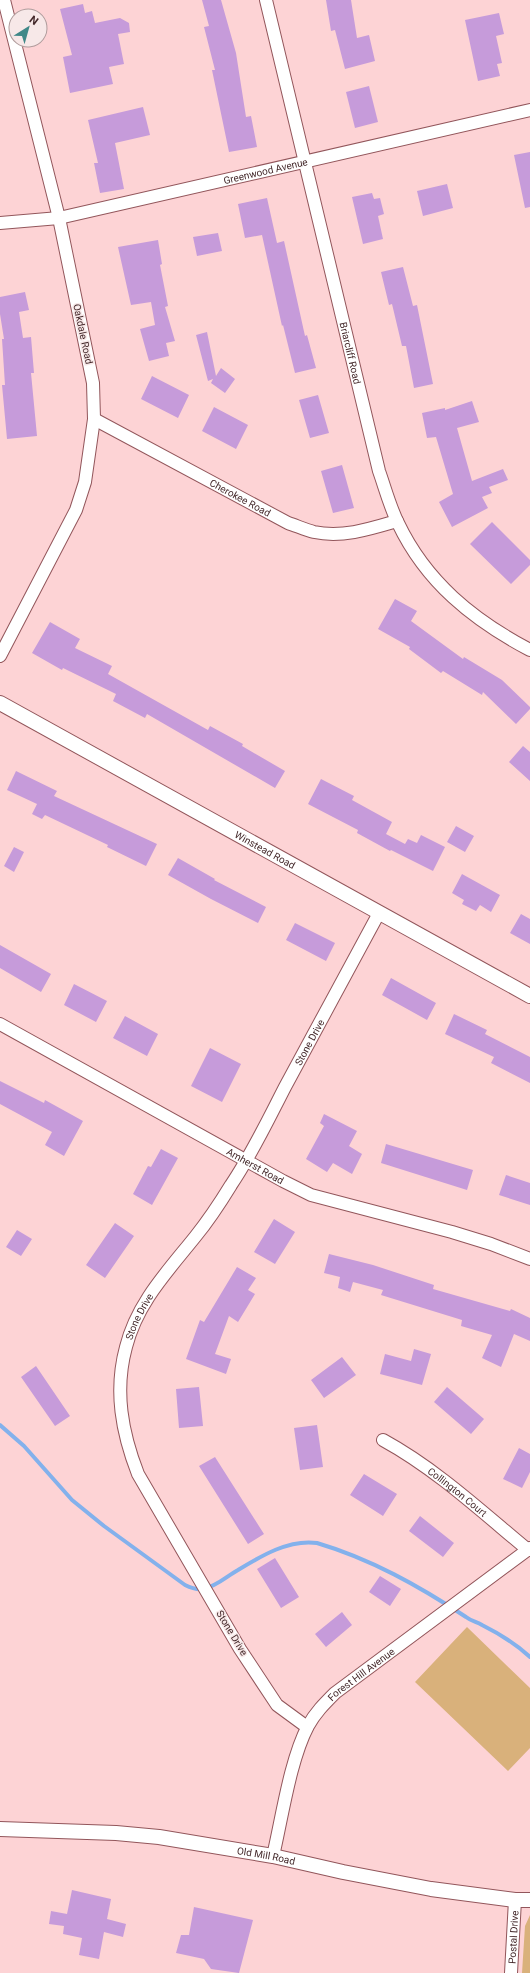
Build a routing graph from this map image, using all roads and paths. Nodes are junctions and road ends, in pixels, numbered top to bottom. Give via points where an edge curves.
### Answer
1 (4, 0) edge
2 (266, 0) edge
3 (530, 110) edge
4 (304, 161) junction
5 (59, 218) junction
6 (0, 223) edge
7 (94, 419) junction
8 (397, 521) junction
9 (530, 650) edge
10 (0, 656) edge
11 (0, 704) edge
12 (379, 913) junction
13 (530, 996) edge
14 (0, 1024) edge
15 (246, 1160) junction
16 (530, 1259) edge
17 (383, 1440) dead end
18 (529, 1549) edge
19 (307, 1727) junction
20 (0, 1829) edge
21 (273, 1856) junction
22 (515, 1900) junction
23 (530, 1900) edge
24 (511, 1973) edge

1 - 5 street, Oakdale Road
2 - 4 street, Briarcliff Road
3 - 4 street, Greenwood Avenue
4 - 5 street, Greenwood Avenue
4 - 8 street, Briarcliff Road via 379,471
5 - 6 street, Greenwood Avenue
5 - 7 street, Oakdale Road via 93,383
7 - 8 street, Cherokee Road via 288,523 314,532 341,535
7 - 10 street, Oakdale Road via 85,482 76,510
8 - 9 street, Briarcliff Road via 410,548 430,576 488,625
11 - 12 street, Winstead Road
12 - 13 street, Winstead Road
12 - 15 street, Stone Drive
14 - 15 street, Amherst Road
15 - 16 street, Amherst Road via 311,1195 452,1232
15 - 19 street, Stone Drive via 232,1185 195,1236 150,1292 135,1320 120,1377 122,1424 138,1474 240,1649 277,1705
17 - 18 street, Collington Court via 430,1469
18 - 19 street, Forest Hill Avenue via 335,1693 319,1709
19 - 21 street, Forest Hill Avenue via 295,1759
20 - 21 street, Old Mill Road via 159,1836
21 - 22 street, Old Mill Road via 431,1889
22 - 23 street, Old Mill Road
22 - 24 street, Postal Drive

